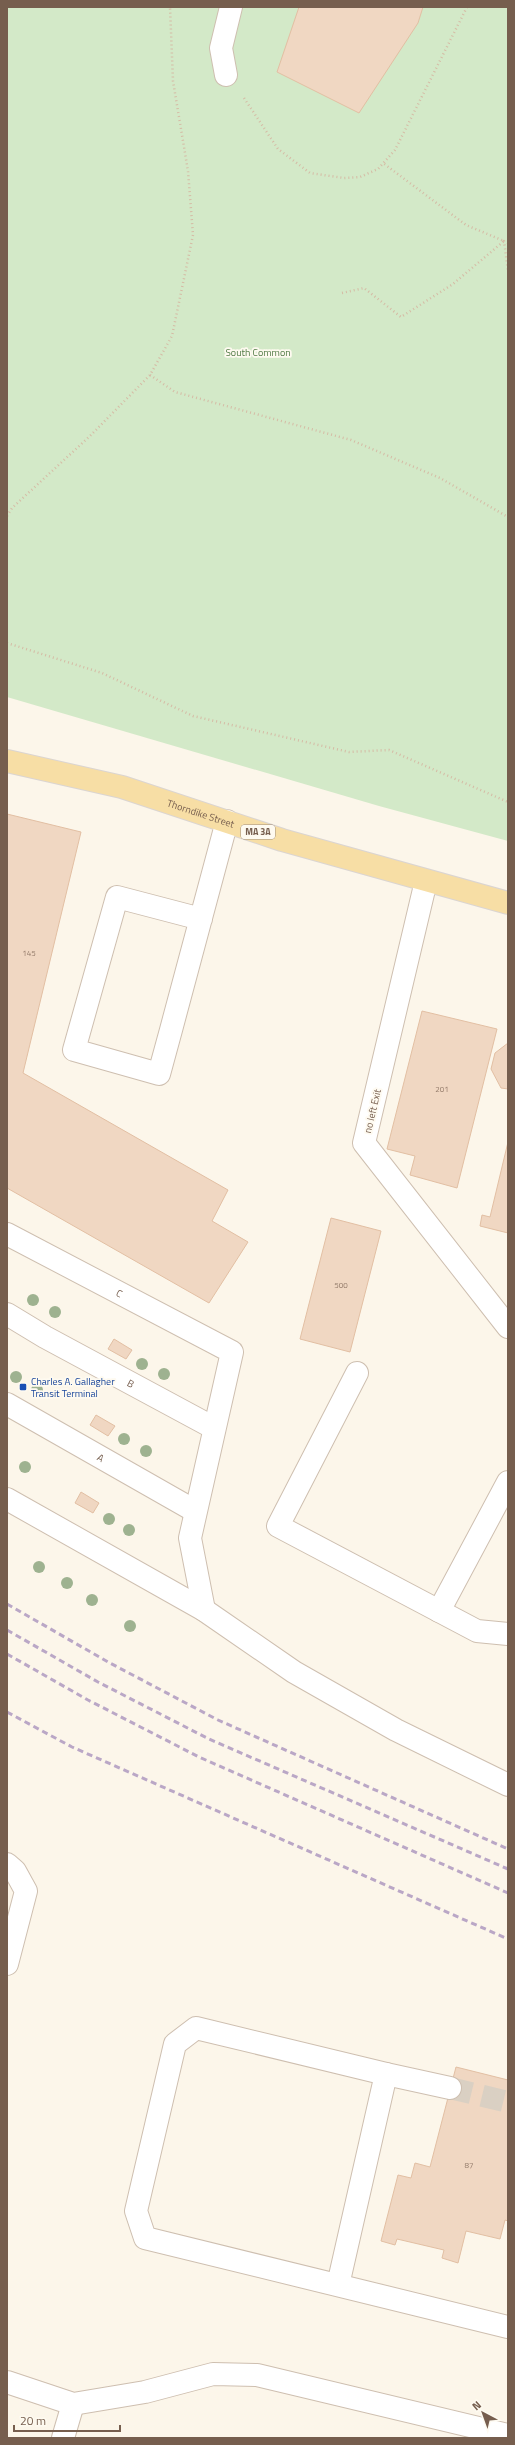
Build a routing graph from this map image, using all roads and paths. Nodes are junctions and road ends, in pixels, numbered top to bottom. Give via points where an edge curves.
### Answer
1 (170, 7) edge
2 (231, 7) edge
3 (467, 7) edge
4 (226, 76) joint
5 (383, 163) junction
6 (504, 241) junction
7 (508, 243) edge
8 (508, 271) edge
9 (342, 293) dead end
10 (150, 375) junction
11 (7, 516) edge
12 (508, 517) edge
13 (7, 643) edge
14 (7, 762) edge
15 (508, 802) edge
16 (227, 821) junction
17 (426, 881) junction
18 (508, 903) edge
19 (201, 919) junction
20 (7, 1234) edge
21 (7, 1314) edge
22 (508, 1326) edge
23 (357, 1373) dead end
24 (7, 1404) edge
25 (214, 1428) junction
26 (508, 1482) edge
27 (7, 1499) edge
28 (195, 1511) junction
29 (204, 1610) junction
30 (439, 1611) junction
31 (508, 1634) edge
32 (508, 1785) edge
33 (7, 1864) edge
34 (7, 1964) edge
35 (386, 2074) junction
36 (450, 2088) tunnel mouth
37 (338, 2285) junction
38 (508, 2327) edge
39 (7, 2382) edge
40 (73, 2404) junction
41 (508, 2435) edge
42 (63, 2438) edge

1 - 10 path via 174,81 188,171 194,235 172,336
2 - 4 lane via 221,48
3 - 5 path via 395,150
4 - 5 path via 278,149 310,173 344,178 360,177 378,169
5 - 6 path via 466,225
6 - 7 path
6 - 8 path
6 - 9 path via 453,284 401,317 364,288
10 - 11 path via 90,436 12,508
10 - 12 path via 175,392 351,440 440,478
13 - 15 path via 102,673 193,716 349,752 389,750
14 - 16 main road, Thorndike Street / MA 3A via 122,787
16 - 17 main road, Thorndike Street / MA 3A via 282,840
16 - 19 lane
17 - 18 main road, Thorndike Street / MA 3A
17 - 22 lane, no left Exit via 364,1143
19 - 19 lane via 118,898 74,1050 159,1074
20 - 25 lane, C via 232,1352
21 - 25 lane, B
23 - 30 lane via 278,1526
24 - 28 lane, A
25 - 28 lane
26 - 30 lane
27 - 29 lane
28 - 29 lane via 190,1538
29 - 32 lane via 294,1672 396,1730
30 - 31 lane via 477,1631
33 - 34 lane via 14,1870 26,1891
35 - 36 lane
35 - 37 lane
35 - 37 lane via 196,2028 175,2044 136,2211 146,2238
37 - 38 lane
39 - 40 lane
40 - 41 lane via 145,2392 213,2374 257,2375
40 - 42 lane

